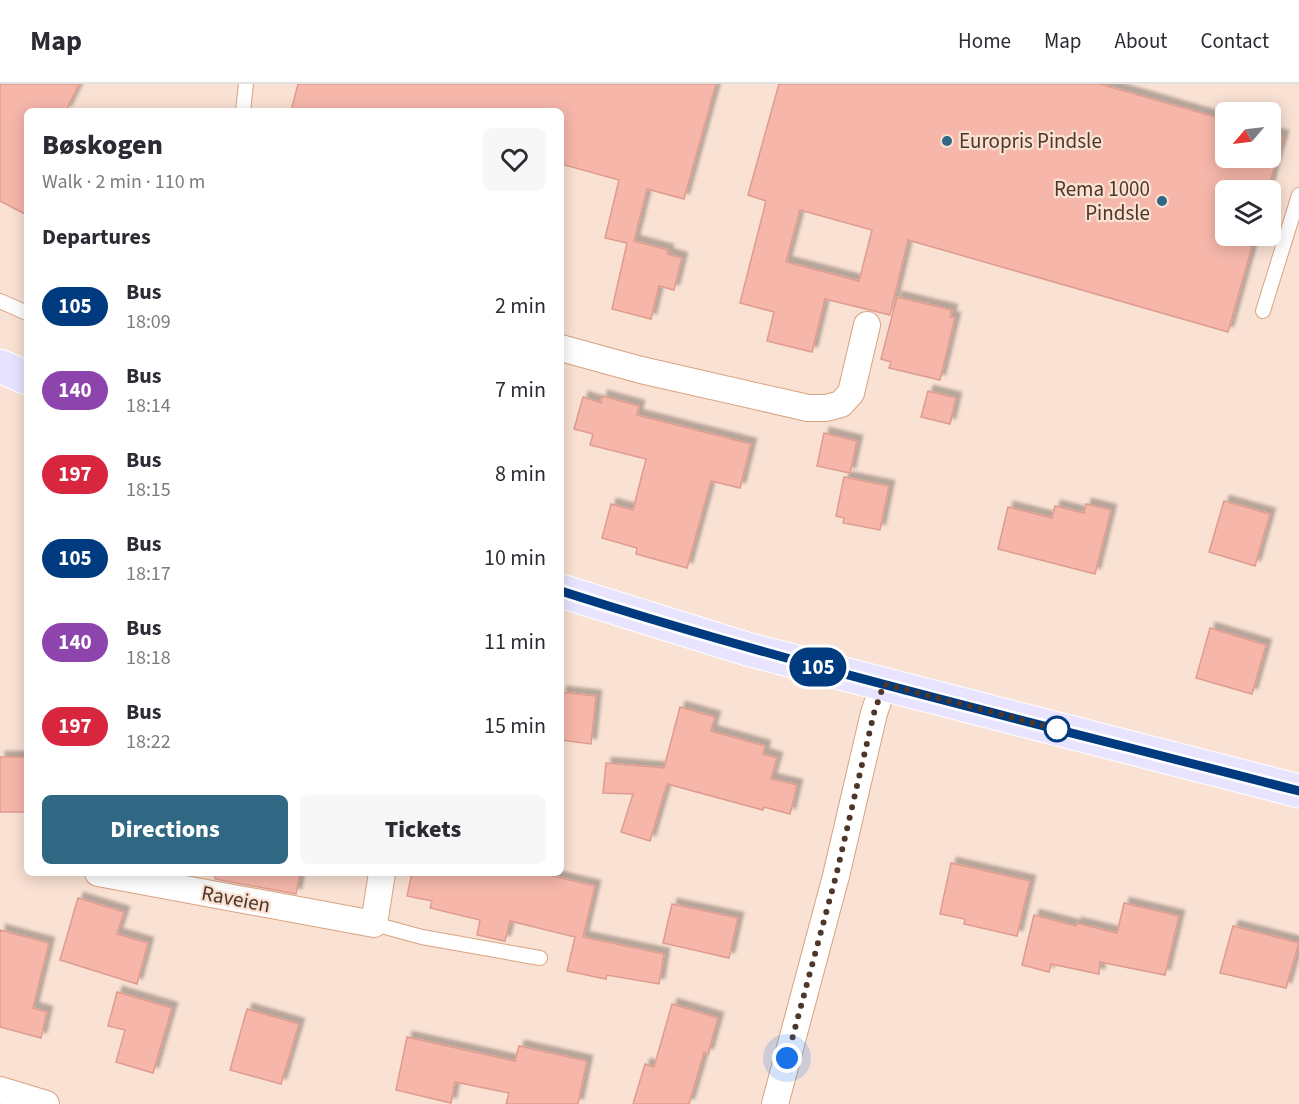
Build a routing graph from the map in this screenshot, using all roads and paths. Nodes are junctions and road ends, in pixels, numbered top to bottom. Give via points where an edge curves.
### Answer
1 (246, 84) edge
2 (243, 108) edge
3 (1299, 195) edge
4 (0, 301) edge
5 (1263, 311) dead end
6 (24, 312) edge
7 (867, 325) dead end
8 (564, 349) edge
9 (0, 366) edge
10 (24, 377) edge
11 (564, 592) edge
12 (884, 684) junction
13 (1299, 791) edge
14 (114, 876) edge
15 (382, 876) edge
16 (374, 924) junction
17 (540, 958) dead end
18 (10, 1096) edge
19 (46, 1104) edge
20 (775, 1104) edge

1 - 2 lane
3 - 5 lane
4 - 6 lane
7 - 8 street via 851,393 841,404 826,408 785,403
9 - 10 main road
11 - 12 main road via 736,645
12 - 13 main road
12 - 20 street
14 - 16 street, Raveien
15 - 16 street
16 - 17 lane, Raveien via 422,937
18 - 19 street

